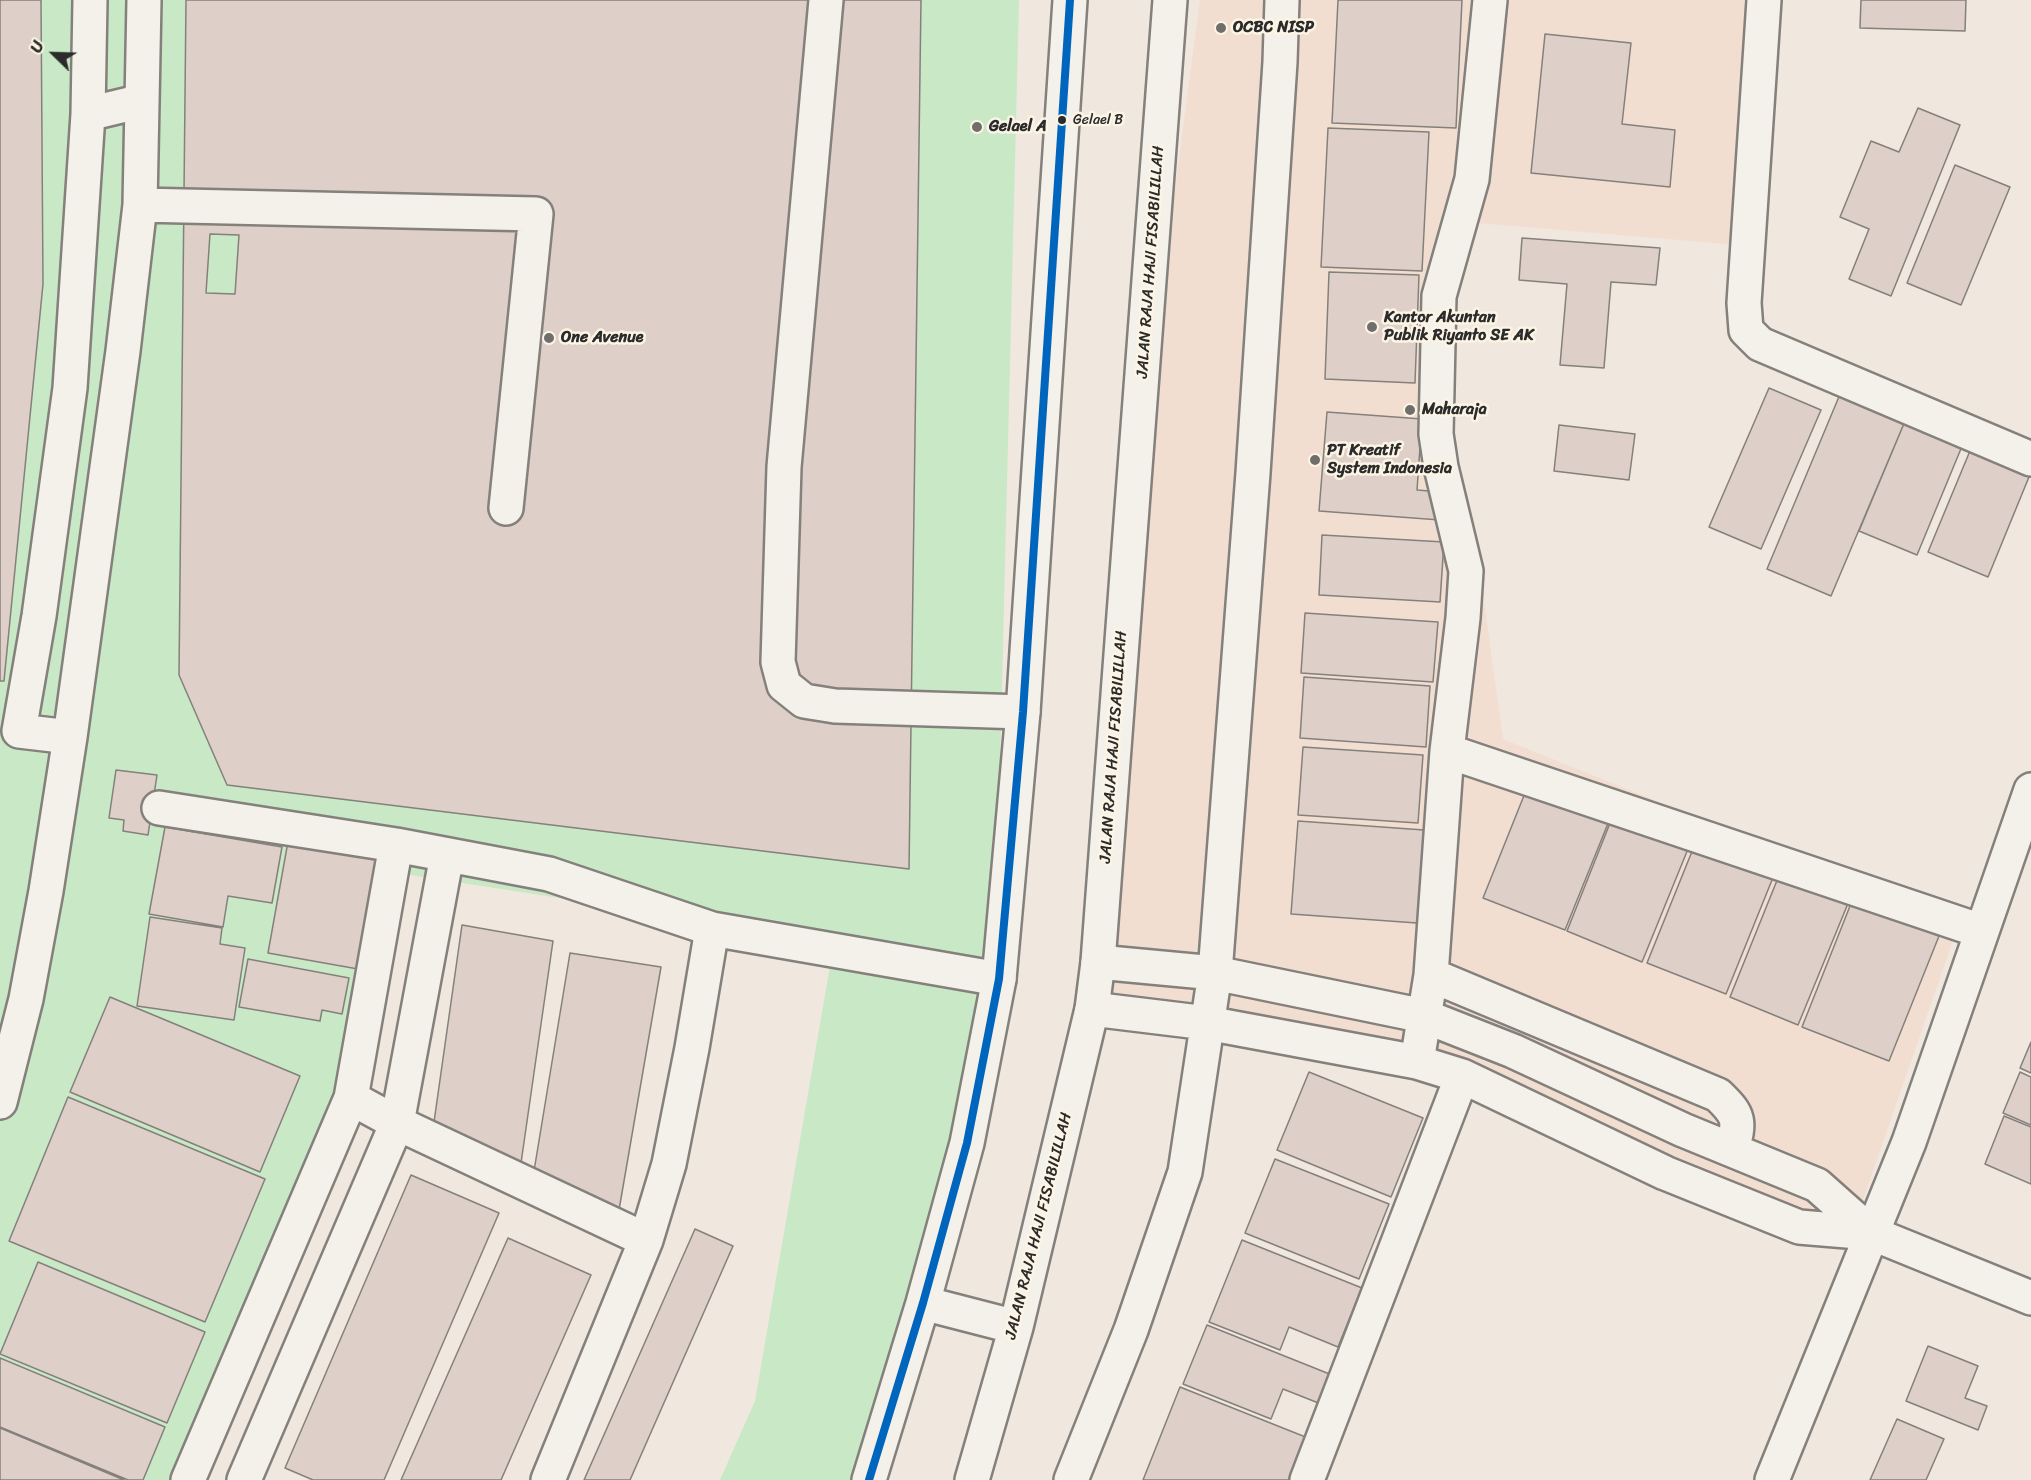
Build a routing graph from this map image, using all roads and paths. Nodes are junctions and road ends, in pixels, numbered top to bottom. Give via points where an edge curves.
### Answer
1 (90, 0) edge
2 (144, 0) edge
3 (826, 0) edge
4 (1070, 0) edge
5 (1170, 0) edge
6 (1282, 0) edge
7 (1490, 0) edge
8 (1764, 0) edge
9 (142, 101) junction
10 (88, 114) junction
11 (140, 205) junction
12 (2031, 459) edge
13 (506, 508) dead end
14 (1023, 712) junction
15 (70, 737) junction
16 (1447, 751) junction
17 (2031, 790) edge
18 (159, 808) dead end
19 (396, 845) junction
20 (2020, 853) edge
21 (447, 855) junction
22 (712, 929) junction
23 (1981, 931) junction
24 (1098, 962) junction
25 (1215, 973) junction
26 (1431, 975) junction
27 (999, 979) junction
28 (1092, 1009) junction
29 (1424, 1016) junction
30 (1207, 1023) junction
31 (1417, 1062) junction
32 (1462, 1076) junction
33 (351, 1098) junction
34 (0, 1102) edge
35 (397, 1123) junction
36 (1732, 1150) junction
37 (1871, 1233) junction
38 (646, 1240) junction
39 (2031, 1298) edge
40 (923, 1303) junction
41 (1016, 1327) junction
42 (188, 1480) edge
43 (244, 1480) edge
44 (548, 1480) edge
45 (868, 1480) edge
46 (972, 1480) edge
47 (1071, 1480) edge
48 (1307, 1480) edge
49 (1772, 1480) edge

1 - 10 street
2 - 9 street
3 - 14 street via 784,467 778,662 784,685 804,701 835,706
4 - 14 street
5 - 24 street, JALAN RAJA HAJI FISABILILLAH
6 - 25 street
7 - 16 street via 1472,179 1439,296 1436,434 1466,571
8 - 12 street via 1744,303 1746,330 1760,344
9 - 10 street
9 - 11 street
10 - 15 street via 70,388 19,731
11 - 13 street via 536,214
11 - 15 street
14 - 27 street
15 - 34 street via 26,999
16 - 23 street
16 - 26 street
17 - 20 street
18 - 19 street
19 - 21 street
19 - 33 street
20 - 23 street
21 - 22 street via 549,874
21 - 35 street
22 - 27 street
22 - 38 street via 669,1164
23 - 37 street via 1909,1142
24 - 25 street
24 - 28 street, JALAN RAJA HAJI FISABILILLAH
25 - 29 street
25 - 30 street
26 - 29 street
26 - 36 street via 1718,1095 1733,1110 1738,1127
27 - 40 street via 967,1143
28 - 30 street
28 - 41 street, JALAN RAJA HAJI FISABILILLAH
29 - 31 street
29 - 36 street via 1513,1051
30 - 31 street
30 - 47 street via 1185,1172 1131,1330
31 - 32 street
32 - 37 street via 1665,1173 1799,1227
32 - 48 street
33 - 35 street
33 - 42 street
35 - 38 street
35 - 43 street
36 - 37 street via 1817,1185
37 - 39 street
37 - 49 street
38 - 44 street
40 - 41 street
40 - 45 street
41 - 46 street, JALAN RAJA HAJI FISABILILLAH

